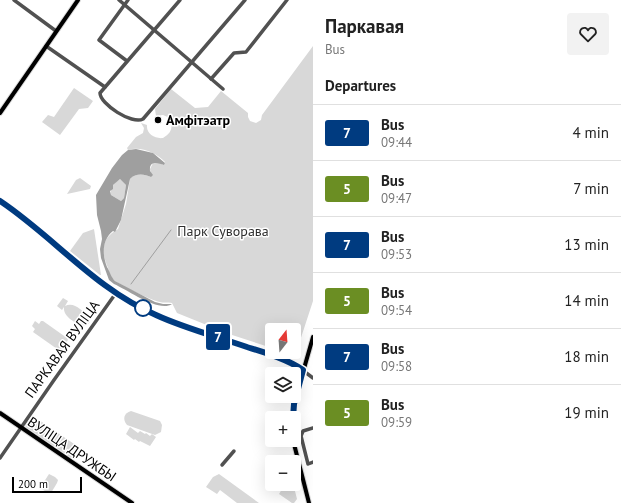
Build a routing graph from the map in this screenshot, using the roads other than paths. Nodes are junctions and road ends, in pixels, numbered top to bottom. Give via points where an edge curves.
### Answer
1 (14, 0) edge
2 (78, 0) edge
3 (119, 0) edge
4 (128, 0) edge
5 (180, 0) edge
6 (245, 0) edge
7 (287, 0) edge
8 (124, 5) junction
9 (154, 30) junction
10 (56, 31) junction
11 (46, 46) junction
12 (127, 61) junction
13 (192, 64) junction
14 (211, 79) junction
15 (105, 87) junction
16 (223, 89) dead end
17 (0, 113) edge
18 (0, 201) edge
19 (116, 293) junction
20 (313, 337) edge
21 (311, 351) edge
22 (303, 370) junction
23 (313, 378) edge
24 (293, 411) edge
25 (0, 413) edge
26 (21, 427) junction
27 (313, 428) edge
28 (295, 447) edge
29 (234, 451) dead end
30 (0, 458) edge
31 (313, 462) edge
32 (222, 465) dead end
33 (313, 497) edge
34 (308, 498) junction
35 (132, 503) edge
36 (309, 503) edge

1 - 10 street
2 - 10 main road
3 - 8 street
4 - 8 street
5 - 9 street
6 - 13 street
7 - 14 street via 246,52 234,53
8 - 9 street
8 - 12 street via 99,40
9 - 12 street
9 - 13 street
10 - 11 main road
11 - 15 street
11 - 17 main road
12 - 15 street
13 - 14 street
13 - 15 street via 142,120 123,116 103,100 99,95
14 - 16 street
18 - 19 street via 25,218 82,268
19 - 22 street via 156,315 264,352
19 - 26 street, ПАРКАВАЯ ВУЛІЦА
20 - 21 main road
21 - 22 main road
22 - 23 street
22 - 24 main road
25 - 26 main road, ВУЛІЦА ДРУЖБЫ
26 - 30 street, ПАРКАВАЯ ВУЛІЦА
26 - 35 main road, ВУЛІЦА ДРУЖБЫ
27 - 31 street via 303,431 301,436 308,464
28 - 34 main road
29 - 32 street
33 - 34 street
34 - 36 main road

